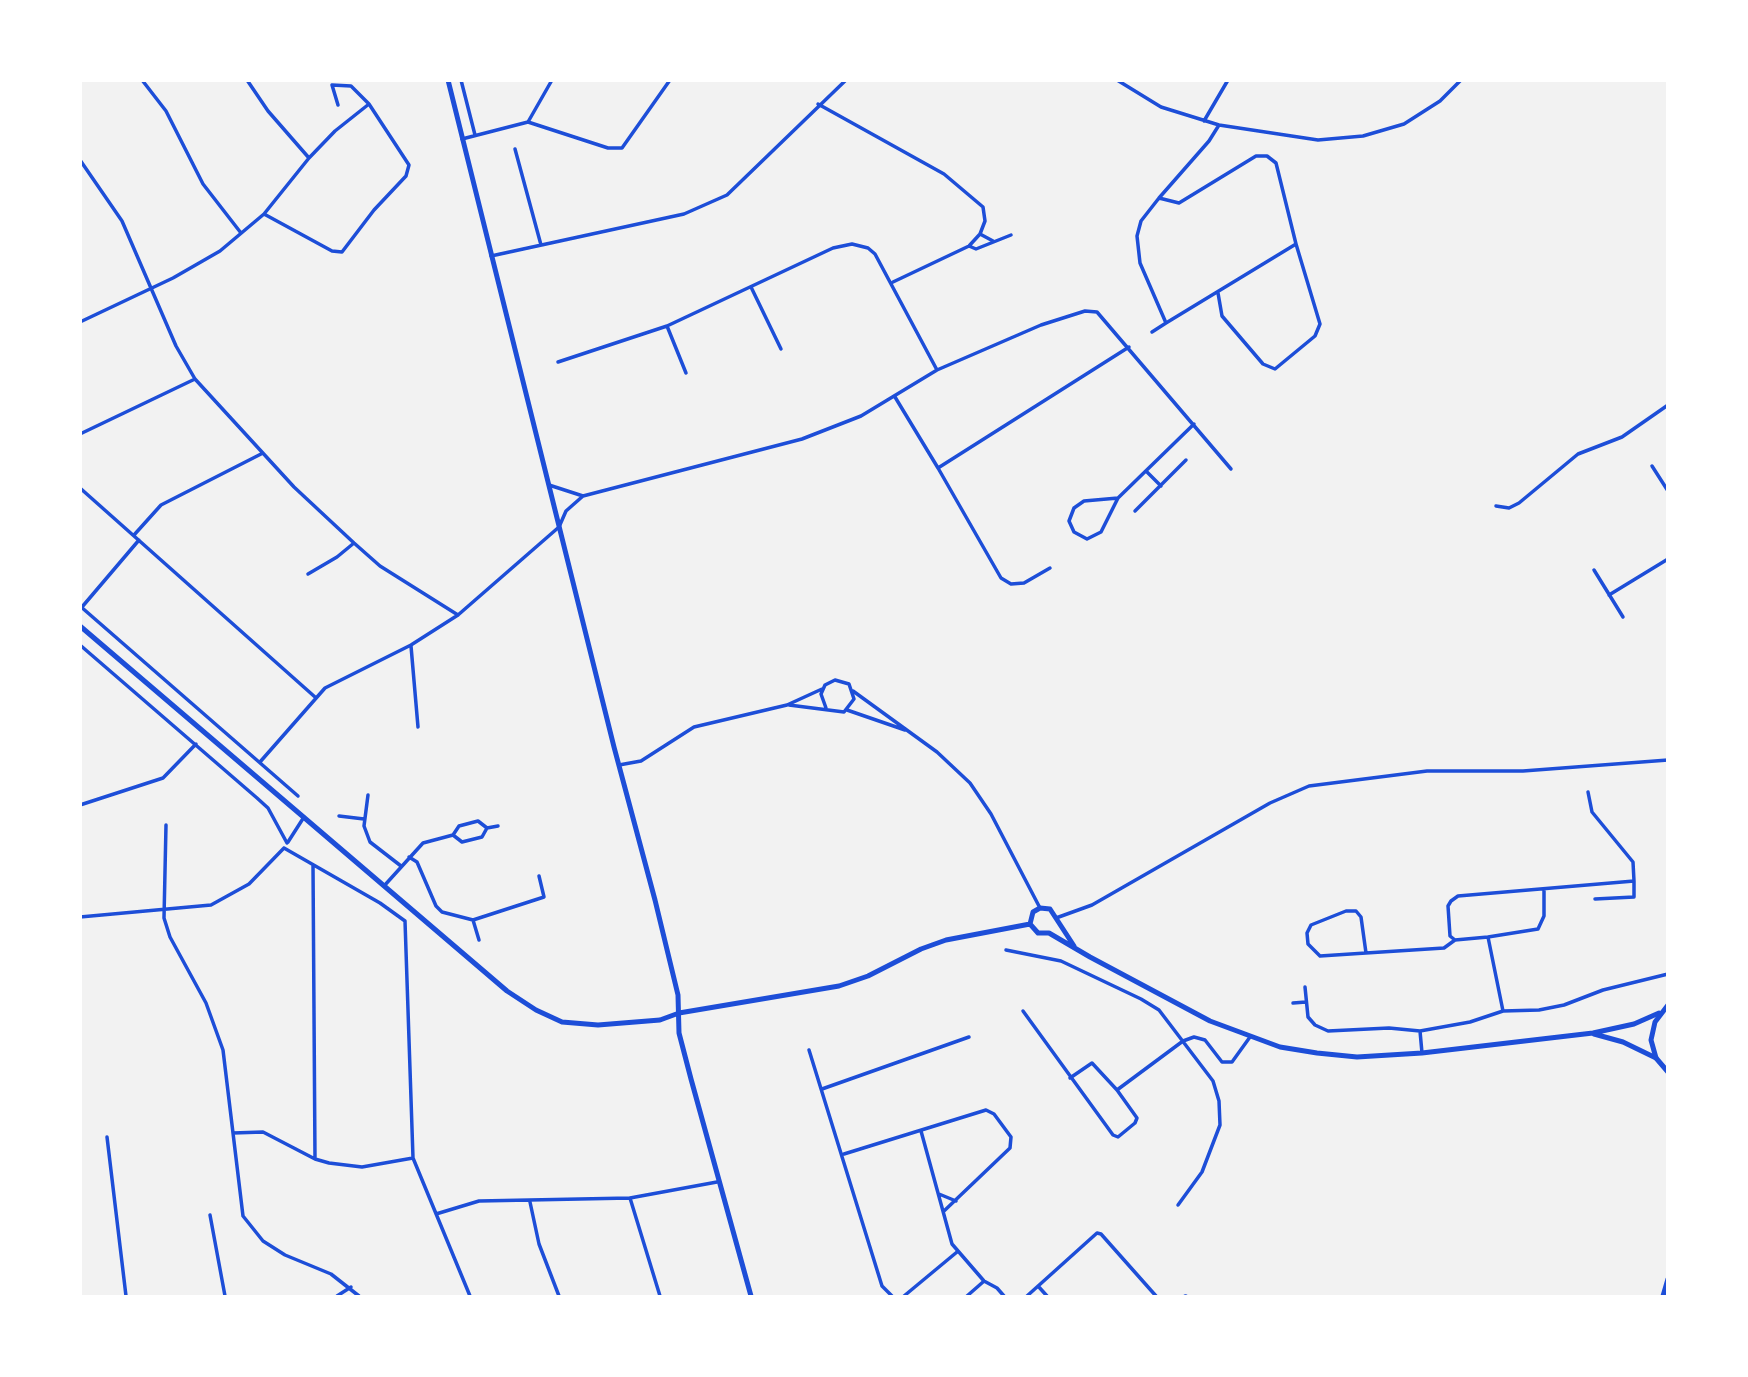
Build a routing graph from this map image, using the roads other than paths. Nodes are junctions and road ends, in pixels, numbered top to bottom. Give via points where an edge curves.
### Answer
1 (142, 80) edge
2 (247, 80) edge
3 (448, 80) edge
4 (461, 80) edge
5 (552, 80) edge
6 (670, 80) edge
7 (846, 80) edge
8 (1117, 80) edge
9 (1228, 80) edge
10 (1461, 80) edge
11 (332, 83) edge
12 (369, 104) junction
13 (818, 104) junction
14 (338, 105) dead end
15 (1204, 121) junction
16 (528, 122) junction
17 (1219, 125) junction
18 (475, 135) junction
19 (462, 139) junction
20 (515, 149) dead end
21 (309, 158) junction
22 (80, 160) edge
23 (1159, 198) junction
24 (264, 214) junction
25 (242, 234) junction
26 (980, 234) junction
27 (1011, 235) dead end
28 (995, 242) junction
29 (1296, 244) junction
30 (541, 245) junction
31 (969, 246) junction
32 (491, 256) junction
33 (892, 282) junction
34 (153, 287) junction
35 (751, 287) junction
36 (1218, 293) junction
37 (80, 322) edge
38 (1166, 323) junction
39 (667, 326) junction
40 (1152, 332) dead end
41 (1129, 347) junction
42 (781, 349) dead end
43 (558, 362) dead end
44 (937, 370) junction
45 (686, 373) dead end
46 (195, 379) junction
47 (895, 397) junction
48 (1668, 405) edge
49 (1194, 424) junction
50 (80, 433) edge
51 (263, 453) junction
52 (1186, 460) dead end
53 (1652, 466) dead end
54 (937, 468) junction
55 (1231, 469) dead end
56 (1146, 471) junction
57 (549, 485) junction
58 (1161, 486) junction
59 (80, 488) edge
60 (1668, 491) edge
61 (583, 496) junction
62 (1118, 498) junction
63 (1496, 506) dead end
64 (1135, 511) dead end
65 (559, 527) junction
66 (134, 536) junction
67 (139, 540) junction
68 (354, 543) junction
69 (1668, 559) edge
70 (1050, 568) dead end
71 (1594, 570) dead end
72 (309, 574) dead end
73 (1609, 595) junction
74 (81, 606) edge
75 (458, 615) junction
76 (1623, 617) dead end
77 (80, 626) edge
78 (80, 645) edge
79 (411, 645) junction
80 (822, 689) junction
81 (853, 691) junction
82 (315, 697) junction
83 (787, 705) junction
84 (826, 708) junction
85 (847, 710) junction
86 (418, 727) dead end
87 (914, 734) junction
88 (196, 744) junction
89 (1668, 760) edge
90 (260, 762) junction
91 (619, 765) junction
92 (1588, 792) dead end
93 (368, 795) dead end
94 (298, 796) dead end
95 (80, 805) edge
96 (339, 816) dead end
97 (304, 817) junction
98 (365, 820) junction
99 (166, 825) dead end
100 (498, 826) dead end
101 (487, 828) junction
102 (453, 835) junction
103 (287, 843) junction
104 (284, 848) junction
105 (409, 857) junction
106 (313, 865) junction
107 (401, 866) junction
108 (539, 876) dead end
109 (1634, 881) junction
110 (384, 886) junction
111 (1544, 891) junction
112 (1595, 899) dead end
113 (1041, 908) junction
114 (164, 911) junction
115 (80, 917) edge
116 (473, 920) junction
117 (1057, 920) junction
118 (1030, 924) junction
119 (1049, 933) junction
120 (1488, 937) junction
121 (479, 940) dead end
122 (1455, 940) junction
123 (1074, 946) junction
124 (1006, 950) dead end
125 (1366, 953) junction
126 (1668, 974) edge
127 (1305, 987) dead end
128 (1307, 1002) junction
129 (1293, 1003) dead end
130 (1668, 1005) edge
131 (1503, 1011) junction
132 (1023, 1012) dead end
133 (679, 1013) junction
134 (1659, 1013) junction
135 (1420, 1031) junction
136 (1593, 1033) junction
137 (969, 1037) dead end
138 (1250, 1037) junction
139 (1183, 1041) junction
140 (809, 1050) dead end
141 (1422, 1053) junction
142 (1656, 1058) junction
143 (1668, 1072) edge
144 (1070, 1078) junction
145 (822, 1089) junction
146 (1117, 1090) junction
147 (921, 1131) junction
148 (233, 1133) junction
149 (107, 1137) dead end
150 (844, 1154) junction
151 (413, 1158) junction
152 (315, 1159) junction
153 (717, 1182) junction
154 (939, 1194) junction
155 (630, 1198) junction
156 (956, 1201) junction
157 (530, 1202) junction
158 (1178, 1205) dead end
159 (944, 1211) junction
160 (436, 1214) junction
161 (210, 1215) dead end
162 (957, 1252) junction
163 (1668, 1279) edge
164 (984, 1281) junction
165 (1038, 1286) junction
166 (351, 1287) junction
167 (126, 1297) edge
168 (225, 1297) edge
169 (337, 1297) edge
170 (359, 1297) edge
171 (470, 1297) edge
172 (559, 1297) edge
173 (660, 1297) edge
174 (751, 1297) edge
175 (892, 1297) edge
176 (904, 1297) edge
177 (967, 1297) edge
178 (1004, 1297) edge
179 (1027, 1297) edge
180 (1047, 1297) edge
181 (1156, 1297) edge
182 (1663, 1297) edge

1 - 25 street via 166,111 201,181
2 - 21 street
3 - 19 main road
4 - 18 street
5 - 16 street
6 - 16 street via 622,148 608,148
7 - 13 street
8 - 15 street via 1161,107
9 - 15 street
10 - 17 street via 1440,101 1404,124 1363,136 1318,140
11 - 12 street via 351,86
11 - 14 street
12 - 21 street
12 - 24 street via 410,169 347,247 332,251
13 - 26 street via 967,191 983,207
13 - 30 street via 727,195 684,214
15 - 17 street
16 - 18 street
17 - 23 street
18 - 19 street
19 - 32 main road
20 - 30 street
21 - 24 street
22 - 34 street via 110,200
23 - 29 street via 1179,202 1256,156 1266,156 1276,163
23 - 38 street via 1141,221 1137,236 1140,263
24 - 25 street
25 - 34 street via 209,258
26 - 28 street
26 - 31 street
27 - 28 street
28 - 31 street via 976,249
29 - 36 street
29 - 36 street via 1320,324 1315,336 1275,369 1263,364 1222,316
30 - 32 street
31 - 33 street
32 - 57 main road
33 - 35 street via 875,254 852,244 833,248
33 - 44 street
34 - 37 street
34 - 46 street via 176,346
35 - 39 street
35 - 42 street
36 - 38 street
38 - 40 street
39 - 43 street
39 - 45 street
41 - 44 street via 1097,312 1085,311 1041,324
41 - 49 street
41 - 54 street
44 - 47 street
46 - 50 street
46 - 51 street
47 - 54 street
47 - 61 street via 802,439
48 - 63 street via 1622,438 1578,454 1519,503 1509,508
49 - 55 street
49 - 56 street
51 - 66 street via 160,505
51 - 68 street
52 - 58 street
53 - 60 street
54 - 70 street via 1001,578 1011,584 1024,583
56 - 58 street
56 - 62 street
57 - 61 street
57 - 65 main road
58 - 64 street
59 - 66 street
61 - 65 street via 566,511
62 - 62 street via 1101,532 1087,539 1074,532 1069,521 1074,508 1084,501
65 - 75 street
65 - 91 main road
66 - 67 street
67 - 74 street
67 - 82 street
68 - 72 street
68 - 75 street via 380,566
69 - 73 street
71 - 73 street
73 - 76 street
74 - 90 street
75 - 79 street
77 - 97 main road
78 - 88 street
79 - 82 street via 354,671
79 - 86 street
80 - 81 street via 829,681 840,680
80 - 83 street
80 - 84 street
81 - 85 street
81 - 87 street
82 - 90 street
83 - 84 street
83 - 91 street via 694,727 641,761
84 - 85 street via 834,713
85 - 87 street
87 - 113 street via 970,783
88 - 95 street via 163,778
88 - 103 street via 268,808
89 - 117 street via 1523,771 1427,771 1310,786 1270,803 1092,905
90 - 94 street
91 - 133 main road
92 - 109 street via 1592,811 1633,862
93 - 98 street
96 - 98 street
97 - 103 street
97 - 110 main road
98 - 107 street via 370,842
99 - 114 street
100 - 101 street
101 - 102 street via 478,821 459,826
101 - 102 street via 482,837 462,842
102 - 105 street via 429,840
103 - 104 street
104 - 106 street
104 - 114 street via 264,872 231,897 211,905
105 - 107 street
105 - 116 street via 417,862 442,912
106 - 151 street via 380,903 407,925
106 - 152 street
107 - 110 street
108 - 116 street via 544,897
109 - 111 street
109 - 112 street via 1634,897
110 - 133 main road via 507,991 536,1010 562,1021 598,1025 660,1020
111 - 120 street via 1544,916 1538,929
111 - 122 street via 1458,896 1448,906 1450,936
113 - 117 main road via 1051,909
113 - 118 main road via 1033,912
114 - 115 street
114 - 148 street via 170,937 201,992 223,1049
116 - 121 street
117 - 119 main road
117 - 123 main road
118 - 119 main road via 1038,933
118 - 133 main road via 921,948 839,986
119 - 123 main road
120 - 122 street
120 - 131 street
122 - 125 street via 1444,948
123 - 138 main road via 1210,1021
124 - 139 street via 1061,961 1141,999 1159,1010
125 - 125 street via 1320,956 1308,944 1307,933 1311,925 1356,911
126 - 131 street via 1602,990 1564,1006
127 - 128 street
128 - 129 street
128 - 135 street via 1308,1017 1328,1031
130 - 134 main road
131 - 135 street
132 - 144 street
133 - 153 main road via 679,1033
134 - 136 main road
134 - 142 main road via 1652,1031
135 - 141 street
136 - 141 main road
136 - 142 main road
137 - 145 street
138 - 139 street via 1232,1062 1222,1062 1205,1040
138 - 141 main road via 1317,1053
139 - 146 street
139 - 158 street via 1213,1081 1220,1125 1202,1172
140 - 145 street
142 - 143 main road
144 - 146 street via 1092,1063
144 - 146 street via 1118,1136 1137,1118
145 - 150 street
147 - 150 street
147 - 154 street
147 - 156 street via 986,1110 1011,1137 1010,1148
148 - 152 street via 263,1132
148 - 166 street via 243,1216 251,1229 285,1255
149 - 167 street
150 - 175 street via 883,1286
151 - 152 street via 362,1167
151 - 160 street
153 - 155 street
153 - 174 main road
154 - 156 street
154 - 159 street
155 - 157 street
155 - 173 street
156 - 159 street
157 - 160 street via 479,1201
157 - 172 street via 539,1244
159 - 162 street
160 - 171 street
161 - 168 street
162 - 164 street
162 - 176 street
163 - 182 main road
164 - 177 street
164 - 178 street
165 - 179 street
165 - 180 street
165 - 181 street via 1097,1233
166 - 169 street
166 - 170 street

